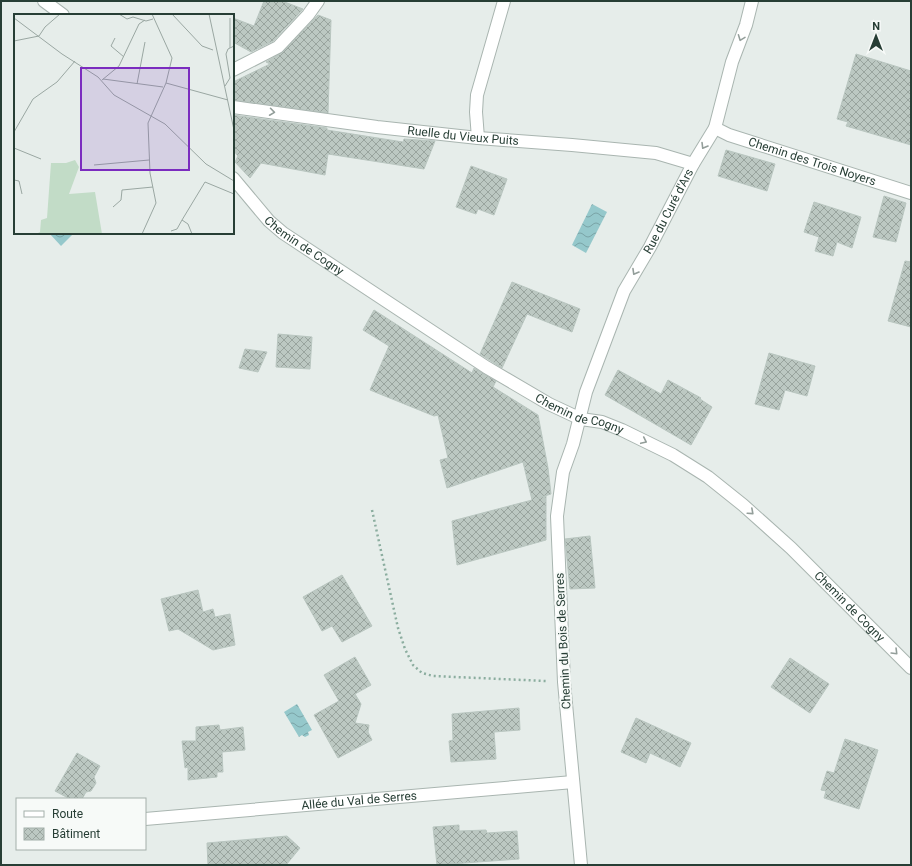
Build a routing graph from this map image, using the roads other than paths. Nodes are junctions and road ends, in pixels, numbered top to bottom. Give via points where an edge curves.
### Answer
1 (44, 1) edge
2 (318, 1) edge
3 (504, 1) edge
4 (752, 1) edge
5 (62, 14) edge
6 (234, 69) edge
7 (234, 107) edge
8 (714, 128) junction
9 (478, 138) junction
10 (694, 164) junction
11 (234, 179) edge
12 (911, 193) edge
13 (581, 419) junction
14 (911, 668) edge
15 (573, 782) junction
16 (146, 819) edge
17 (581, 865) edge

1 - 5 street
2 - 6 street via 278,46
3 - 9 street via 477,95
4 -> 8 street, Rue du Curé d'Ars
7 -> 9 street, Ruelle du Vieux Puits
8 -> 10 street, Rue du Curé d'Ars
8 - 12 street, Chemin des Trois Noyers
9 - 10 street, Ruelle du Vieux Puits via 656,153
10 -> 13 street, Rue du Curé d'Ars via 624,291 586,392
11 - 13 street, Chemin de Cogny via 269,221 283,233 486,367 549,404
13 -> 14 street, Chemin de Cogny via 602,422 622,430 673,455 708,477 791,548
13 - 15 street, Chemin du Bois de Serres via 563,472 558,516 564,682
15 - 16 street, Allée du Val de Serres
15 - 17 street, Chemin du Bois de Serres

